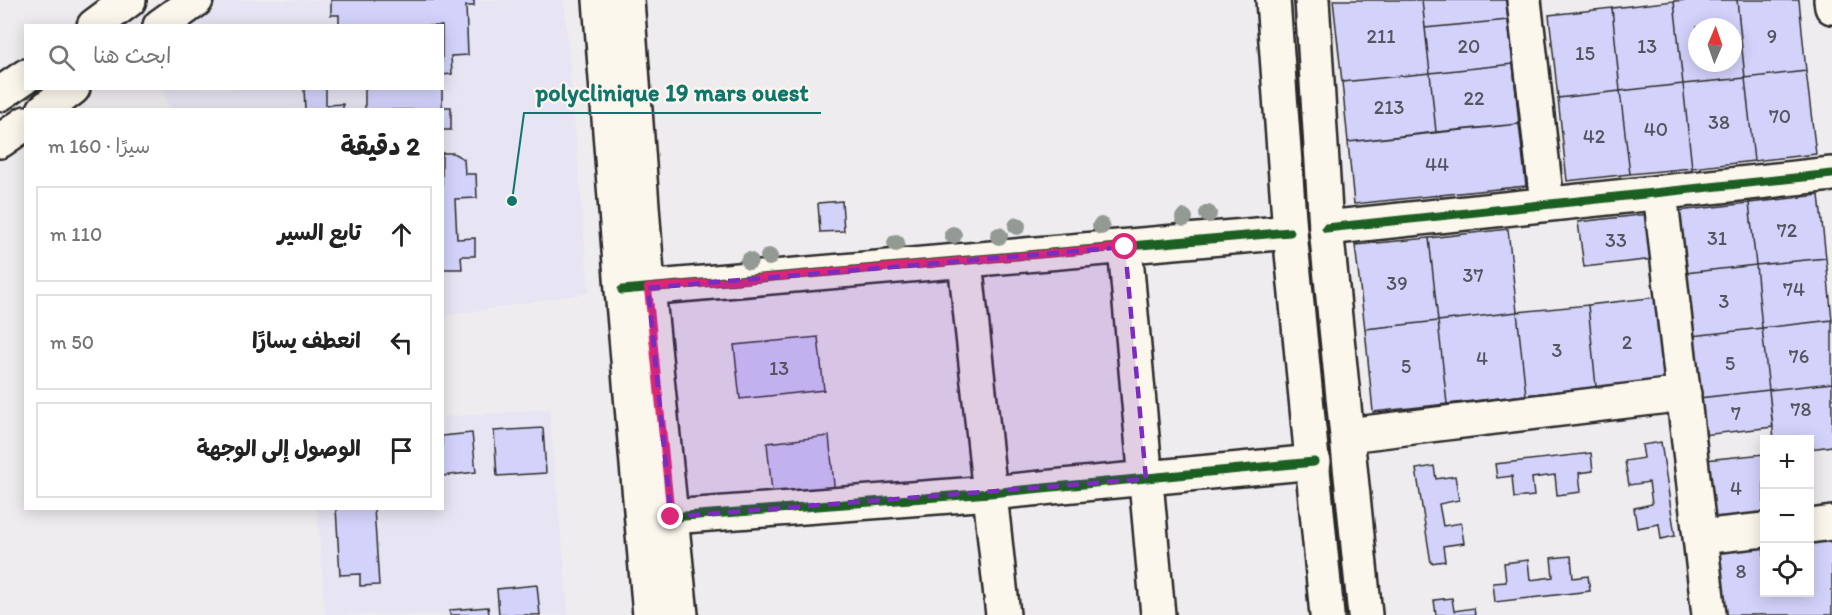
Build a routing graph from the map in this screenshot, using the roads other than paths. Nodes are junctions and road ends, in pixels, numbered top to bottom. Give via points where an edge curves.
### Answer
1 (129, 0) edge
2 (196, 0) edge
3 (600, 0) edge
4 (627, 0) edge
5 (1273, 0) edge
6 (1312, 0) edge
7 (1524, 0) edge
8 (1831, 0) edge
9 (1832, 7) edge
10 (97, 24) edge
11 (163, 24) edge
12 (24, 76) edge
13 (70, 90) edge
14 (0, 94) edge
15 (47, 108) edge
16 (24, 124) edge
17 (0, 141) edge
18 (1832, 174) edge
19 (1660, 192) junction
20 (1547, 203) junction
21 (1326, 228) junction
22 (1290, 232) junction
23 (1125, 247) junction
24 (965, 261) junction
25 (635, 289) junction
26 (1684, 394) junction
27 (1348, 435) junction
28 (1314, 462) junction
29 (1146, 479) junction
30 (990, 493) junction
31 (671, 517) junction
32 (1832, 523) edge
33 (1814, 525) edge
34 (1760, 530) edge
35 (1700, 537) junction
36 (650, 615) edge
37 (681, 615) edge
38 (1003, 615) edge
39 (1158, 615) edge
40 (1327, 615) edge
41 (1365, 615) edge
42 (1709, 615) edge

1 - 10 street
2 - 11 street
3 - 25 street
4 - 25 street
5 - 22 street
6 - 21 street
7 - 20 street
8 - 9 street
12 - 14 street
13 - 15 street
16 - 17 street
18 - 19 street
19 - 20 street
19 - 26 street
20 - 21 street
21 - 27 street
22 - 23 street
22 - 28 street
23 - 24 street
23 - 29 street
24 - 25 street
24 - 30 street
25 - 31 street
25 - 36 street
26 - 27 street
26 - 35 street
27 - 41 street
28 - 29 street
28 - 40 street
29 - 30 street
29 - 39 street
30 - 31 street
30 - 38 street
31 - 37 street
32 - 33 street
34 - 35 street
35 - 42 street

